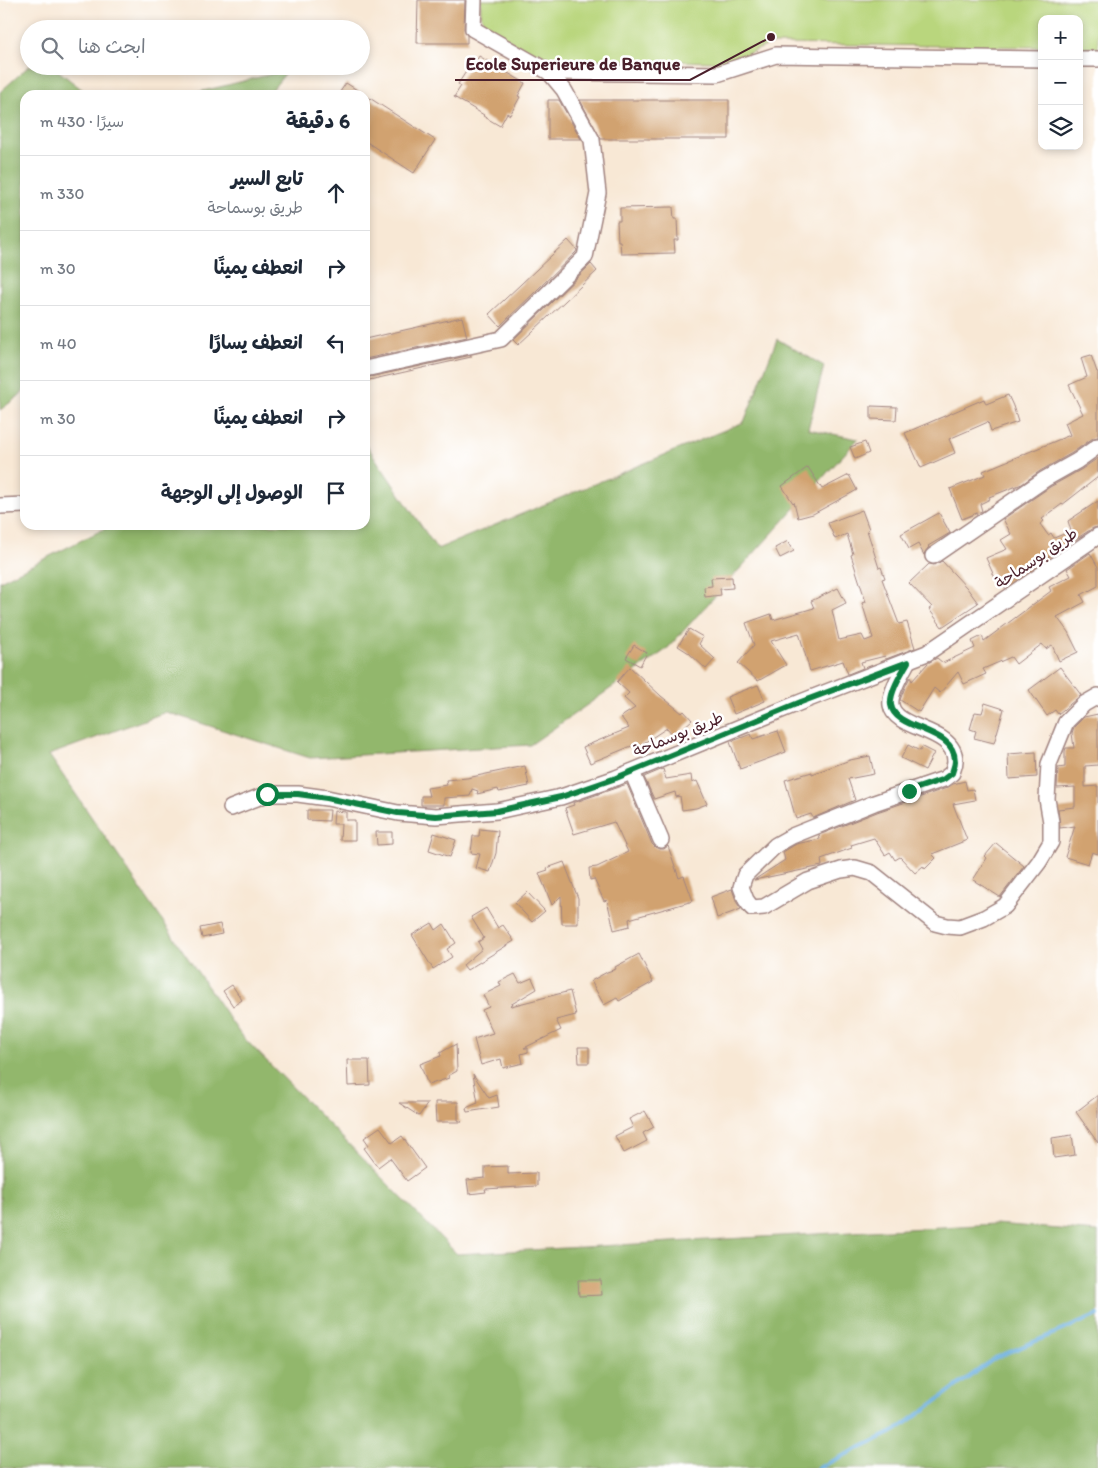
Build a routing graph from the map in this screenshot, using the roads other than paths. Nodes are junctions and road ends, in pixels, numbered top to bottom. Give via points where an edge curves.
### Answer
1 (474, 0) edge
2 (1038, 59) edge
3 (1083, 59) edge
4 (1098, 59) edge
5 (549, 72) junction
6 (370, 368) edge
7 (1098, 446) edge
8 (20, 505) edge
9 (0, 506) edge
10 (1098, 536) edge
11 (933, 556) dead end
12 (908, 662) junction
13 (1098, 696) edge
14 (632, 772) junction
15 (231, 808) dead end
16 (661, 840) dead end

1 - 5 street via 473,29
2 - 5 street via 776,55 717,74
3 - 4 street
5 - 6 street via 564,90 592,140 598,193 585,257 501,339
7 - 11 street
8 - 9 street
10 - 12 street, طريق بوسماحة via 927,654
12 - 13 street via 892,693 891,705 896,716 942,738 952,749 955,761 952,773 944,779 874,803 776,845 745,875 742,887 752,908 764,907 808,881 855,868 872,873 935,923 960,927 1005,906 1051,842 1047,799 1049,764 1066,722 1084,704
12 - 14 street, طريق بوسماحة
14 - 15 street, طريق بوسماحة via 561,797 497,811 445,816 398,813 298,794 267,794
14 - 16 street

